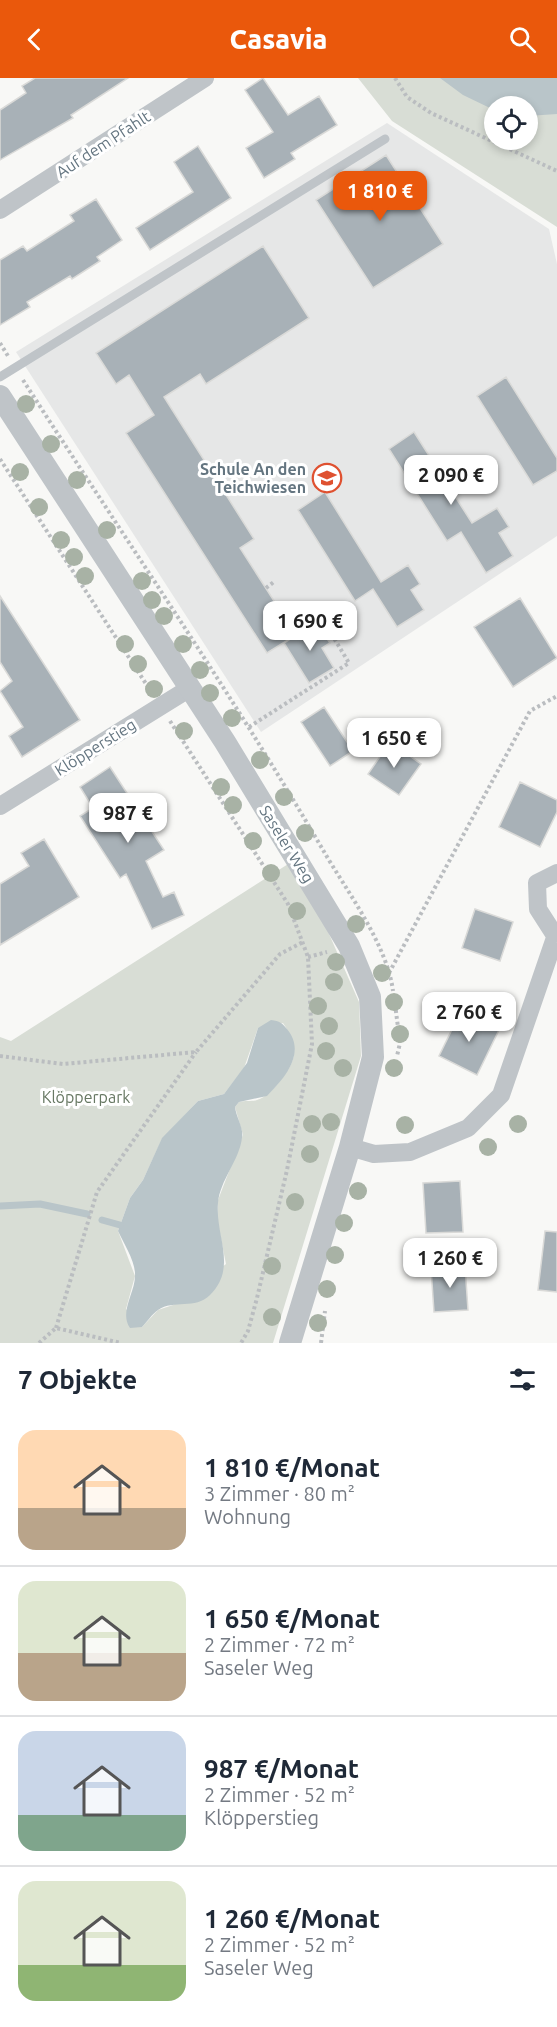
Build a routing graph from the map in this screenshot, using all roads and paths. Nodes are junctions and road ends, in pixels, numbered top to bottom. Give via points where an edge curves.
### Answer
1 (205, 78) edge
2 (395, 78) edge
3 (385, 140) dead end
4 (557, 171) edge
5 (0, 210) edge
6 (0, 377) edge
7 (0, 396) edge
8 (0, 459) edge
9 (275, 581) dead end
10 (266, 588) dead end
11 (306, 628) dead end
12 (190, 688) junction
13 (557, 696) edge
14 (160, 706) junction
15 (225, 742) junction
16 (0, 806) edge
17 (557, 873) edge
18 (556, 933) edge
19 (303, 942) junction
20 (389, 973) dead end
21 (196, 1052) junction
22 (0, 1056) edge
23 (350, 1147) junction
24 (56, 1328) junction
25 (39, 1343) edge
26 (121, 1343) edge
27 (241, 1343) edge
28 (290, 1343) edge

1 - 5 street, Auf dem Pfahlt
2 - 4 path via 407,97 431,113
3 - 6 lane
7 - 12 street, Saseler Weg
8 - 14 path
9 - 10 path
11 - 15 path via 301,620 317,610 349,663
12 - 14 street, Klöpperstieg
12 - 15 street, Saseler Weg
13 - 20 path via 530,711
14 - 16 street, Klöpperstieg
14 - 19 path via 288,904
15 - 23 street, Saseler Weg via 349,946 370,997 373,1057
17 - 18 street via 537,884 538,909
18 - 23 street via 501,1095 468,1128 410,1152 374,1154
19 - 21 path via 280,954
19 - 27 path via 308,957 312,1044 270,1240 248,1331
21 - 22 path via 63,1064
21 - 24 path via 97,1192
23 - 28 street, Saseler Weg
24 - 25 path
24 - 26 path

